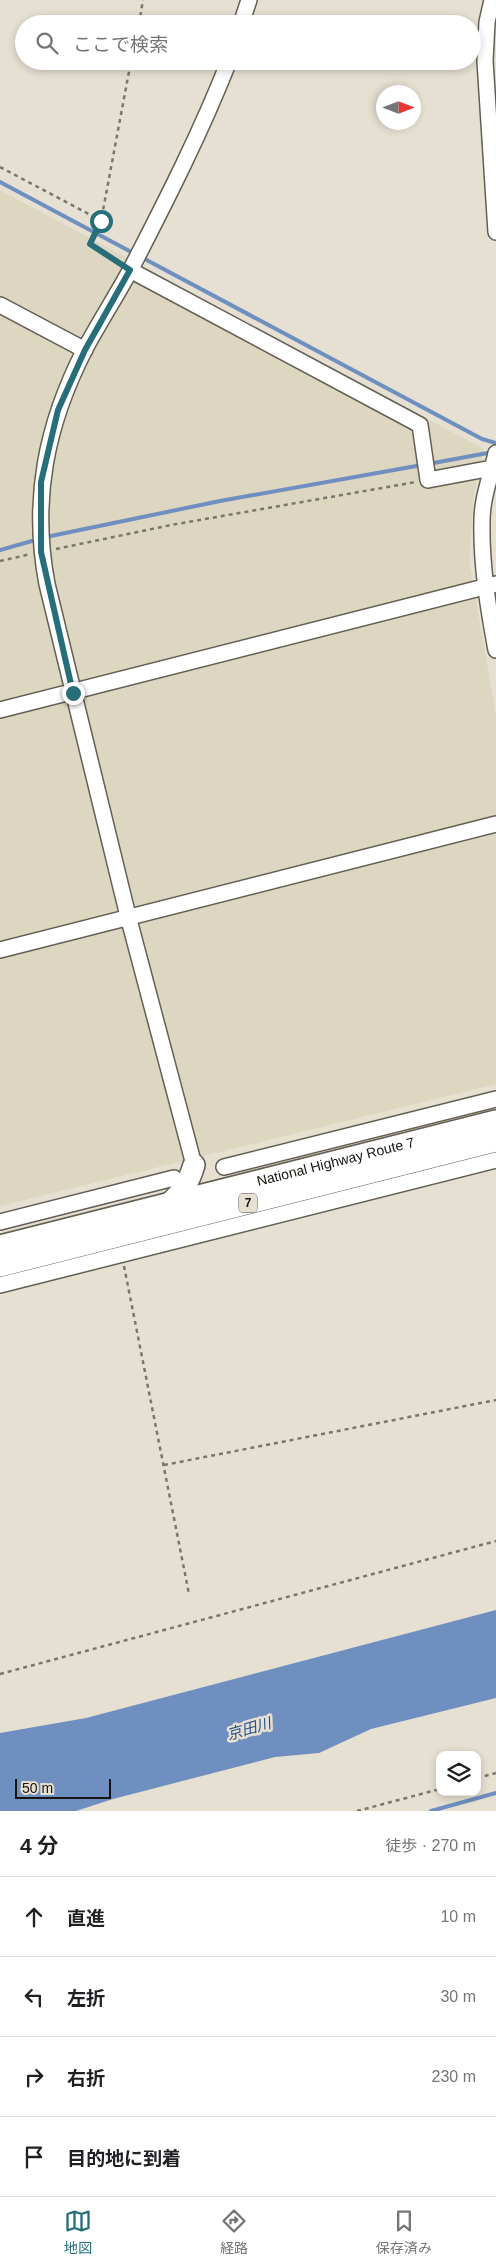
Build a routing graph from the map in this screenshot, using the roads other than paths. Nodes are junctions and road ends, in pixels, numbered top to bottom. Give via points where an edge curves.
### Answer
1 (249, 0) edge
2 (492, 0) edge
3 (244, 15) edge
4 (225, 70) edge
5 (496, 232) edge
6 (135, 260) junction
7 (0, 305) edge
8 (85, 350) junction
9 (494, 460) edge
10 (490, 585) edge
11 (496, 650) edge
12 (73, 693) junction
13 (0, 710) edge
14 (496, 824) edge
15 (128, 916) junction
16 (0, 950) edge
17 (496, 1099) edge
18 (496, 1121) edge
19 (496, 1141) edge
20 (496, 1160) edge
21 (194, 1165) junction
22 (224, 1167) dead end
23 (174, 1178) dead end
24 (230, 1187) junction
25 (170, 1203) junction
26 (0, 1222) edge
27 (0, 1246) edge
28 (0, 1266) edge
29 (0, 1285) edge

1 - 3 street
2 - 5 street via 484,61
4 - 6 street via 204,124
6 - 8 street
6 - 9 street via 420,425 428,480
7 - 8 street
8 - 12 street via 58,410 41,482 41,552
9 - 10 street via 482,520
10 - 11 street
10 - 12 street
12 - 13 street
12 - 15 street
14 - 15 street
15 - 16 street
15 - 21 street
17 - 22 street
18 - 24 highway, National Highway Route 7 / 7
19 - 28 highway, National Highway Route 7 / 7
20 - 29 street
21 - 24 highway via 202,1180
21 - 25 highway via 189,1181
23 - 26 street
24 - 25 highway, National Highway Route 7 / 7
25 - 27 highway, National Highway Route 7 / 7

